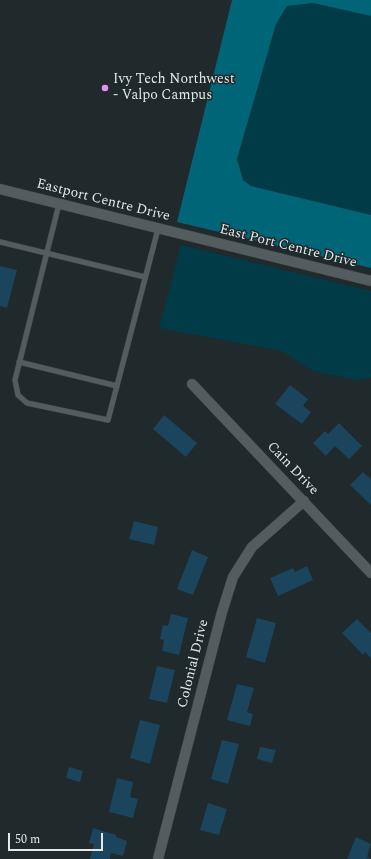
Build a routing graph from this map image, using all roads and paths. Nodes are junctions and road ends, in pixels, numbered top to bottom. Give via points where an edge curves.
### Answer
1 (0, 189) edge
2 (59, 204) junction
3 (158, 229) junction
4 (199, 240) joint
5 (0, 242) edge
6 (47, 253) junction
7 (145, 277) junction
8 (371, 281) edge
9 (19, 362) junction
10 (192, 384) dead end
11 (117, 386) junction
12 (304, 502) junction
13 (371, 573) edge
14 (158, 859) edge

1 - 2 street, Eastport Centre Drive
2 - 3 street, Eastport Centre Drive
2 - 6 lane
3 - 4 street, Eastport Centre Drive
3 - 7 lane
4 - 8 street, East Port Centre Drive
5 - 6 lane
6 - 7 lane
6 - 9 lane
7 - 11 lane
9 - 11 lane
9 - 11 lane via 15,380 18,395 27,403 108,420
10 - 12 street, Cain Drive
12 - 13 street, Cain Drive
12 - 14 street, Colonial Drive via 252,548 233,577

